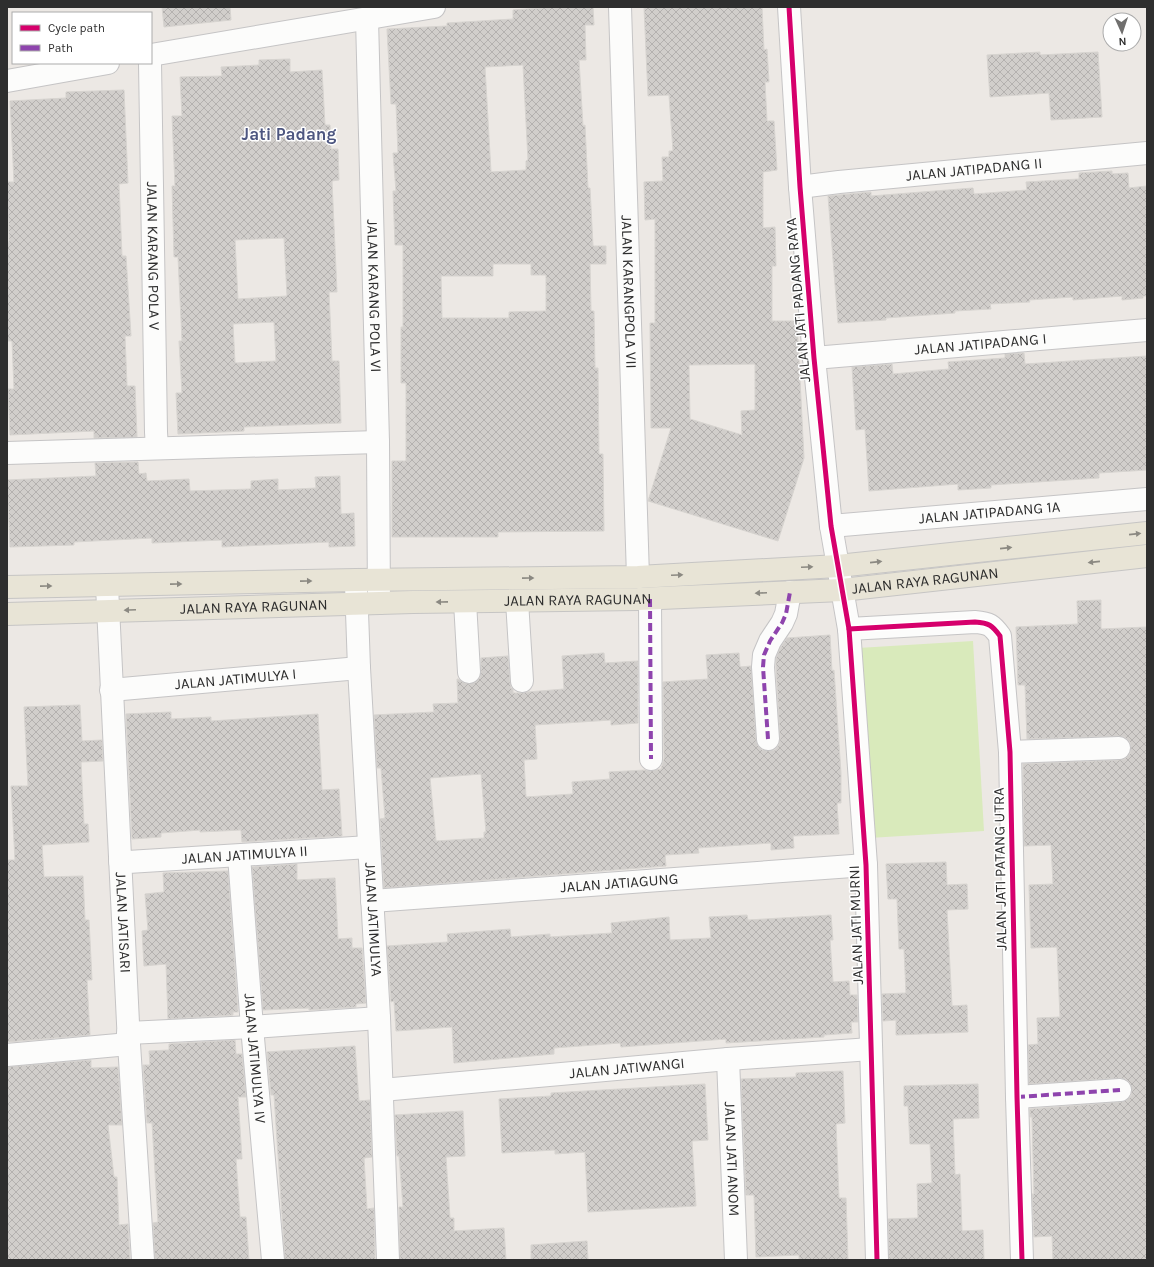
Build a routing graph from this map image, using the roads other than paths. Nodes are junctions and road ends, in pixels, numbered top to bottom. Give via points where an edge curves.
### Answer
1 (434, 7) edge
2 (620, 7) edge
3 (789, 7) edge
4 (367, 19) junction
5 (152, 56) edge
6 (102, 64) edge
7 (150, 64) edge
8 (7, 81) edge
9 (1147, 153) edge
10 (800, 187) junction
11 (1147, 330) edge
12 (814, 358) junction
13 (378, 442) junction
14 (157, 448) junction
15 (7, 453) edge
16 (1147, 499) edge
17 (831, 526) junction
18 (1147, 532) edge
19 (1147, 556) edge
20 (838, 566) junction
21 (379, 577) junction
22 (638, 577) junction
23 (356, 580) junction
24 (107, 586) junction
25 (7, 587) edge
26 (842, 590) junction
27 (790, 592) junction
28 (650, 599) junction
29 (517, 601) junction
30 (465, 602) junction
31 (379, 603) junction
32 (357, 604) junction
33 (108, 611) junction
34 (7, 614) edge
35 (849, 628) junction
36 (359, 668) junction
37 (469, 672) dead end
38 (522, 681) dead end
39 (111, 690) junction
40 (768, 739) dead end
41 (1119, 748) dead end
42 (1010, 752) junction
43 (651, 759) dead end
44 (369, 847) junction
45 (239, 856) junction
46 (120, 861) junction
47 (866, 865) junction
48 (372, 902) junction
49 (379, 1018) junction
50 (252, 1027) junction
51 (129, 1039) junction
52 (871, 1049) junction
53 (7, 1055) edge
54 (728, 1059) junction
55 (382, 1090) junction
56 (1120, 1090) dead end
57 (1017, 1097) junction
58 (143, 1260) edge
59 (273, 1260) edge
60 (388, 1260) edge
61 (736, 1260) edge
62 (877, 1260) edge
63 (1022, 1260) edge

1 - 4 street
2 - 22 street, JALAN KARANGPOLA VII
3 - 10 street, JALAN JATI PADANG RAYA
4 - 5 street
4 - 13 street, JALAN KARANG POLA VI
6 - 8 street
7 - 14 street, JALAN KARANG POLA V
9 - 10 street, JALAN JATIPADANG II
10 - 12 street, JALAN JATI PADANG RAYA
11 - 12 street, JALAN JATIPADANG I
12 - 17 street, JALAN JATI PADANG RAYA
13 - 14 street
13 - 21 street, JALAN KARANG POLA VI
14 - 15 street
16 - 17 street, JALAN JATIPADANG 1A
17 - 20 street, JALAN JATI PADANG RAYA
20 -> 18 main road, JALAN RAYA RAGUNAN
19 -> 26 main road, JALAN RAYA RAGUNAN
22 -> 20 main road, JALAN RAYA RAGUNAN
20 - 26 street, JALAN JATI PADANG RAYA
21 -> 22 main road, JALAN RAYA RAGUNAN
21 - 23 main road, JALAN RAYA RAGUNAN
21 - 31 street, JALAN KARANG POLA VI
24 -> 23 main road, JALAN RAYA RAGUNAN
23 - 32 street, JALAN JATIMULYA
25 -> 24 main road, JALAN RAYA RAGUNAN
24 - 33 street, JALAN JATISARI
26 - 27 main road, JALAN RAYA RAGUNAN
26 - 35 street, JALAN JATI MURNI
27 -> 28 main road, JALAN RAYA RAGUNAN
27 - 40 street via 786,614 764,656
28 - 29 main road, JALAN RAYA RAGUNAN
28 - 43 street
29 - 30 main road, JALAN RAYA RAGUNAN
29 - 38 street
30 -> 31 main road, JALAN RAYA RAGUNAN
30 - 37 street
31 - 32 main road, JALAN RAYA RAGUNAN
32 -> 33 main road, JALAN RAYA RAGUNAN
32 - 36 street, JALAN JATIMULYA
33 - 34 main road, JALAN RAYA RAGUNAN
33 - 39 street, JALAN JATISARI
35 - 42 street, JALAN JATI PATANG UTRA via 975,622 994,627 1000,636
35 - 47 street, JALAN JATI MURNI
36 - 39 street, JALAN JATIMULYA I
36 - 44 street, JALAN JATIMULYA
39 - 46 street, JALAN JATISARI
41 - 42 street
42 - 57 street, JALAN JATI PATANG UTRA
44 - 45 street, JALAN JATIMULYA II
44 - 48 street, JALAN JATIMULYA
45 - 46 street, JALAN JATIMULYA II
45 - 50 street, JALAN JATIMULYA IV
46 - 51 street, JALAN JATISARI
47 - 48 street, JALAN JATIAGUNG
47 - 52 street, JALAN JATI MURNI
48 - 49 street, JALAN JATIMULYA
49 - 50 street
49 - 55 street, JALAN JATIMULYA
50 - 51 street
50 - 59 street, JALAN JATIMULYA IV
51 - 53 street
51 - 58 street, JALAN JATISARI
52 - 54 street, JALAN JATIWANGI
52 - 62 street, JALAN JATI MURNI
54 - 55 street, JALAN JATIWANGI
54 - 61 street, JALAN JATI ANOM
55 - 60 street, JALAN JATIMULYA
56 - 57 street
57 - 63 street, JALAN JATI PATANG UTRA

